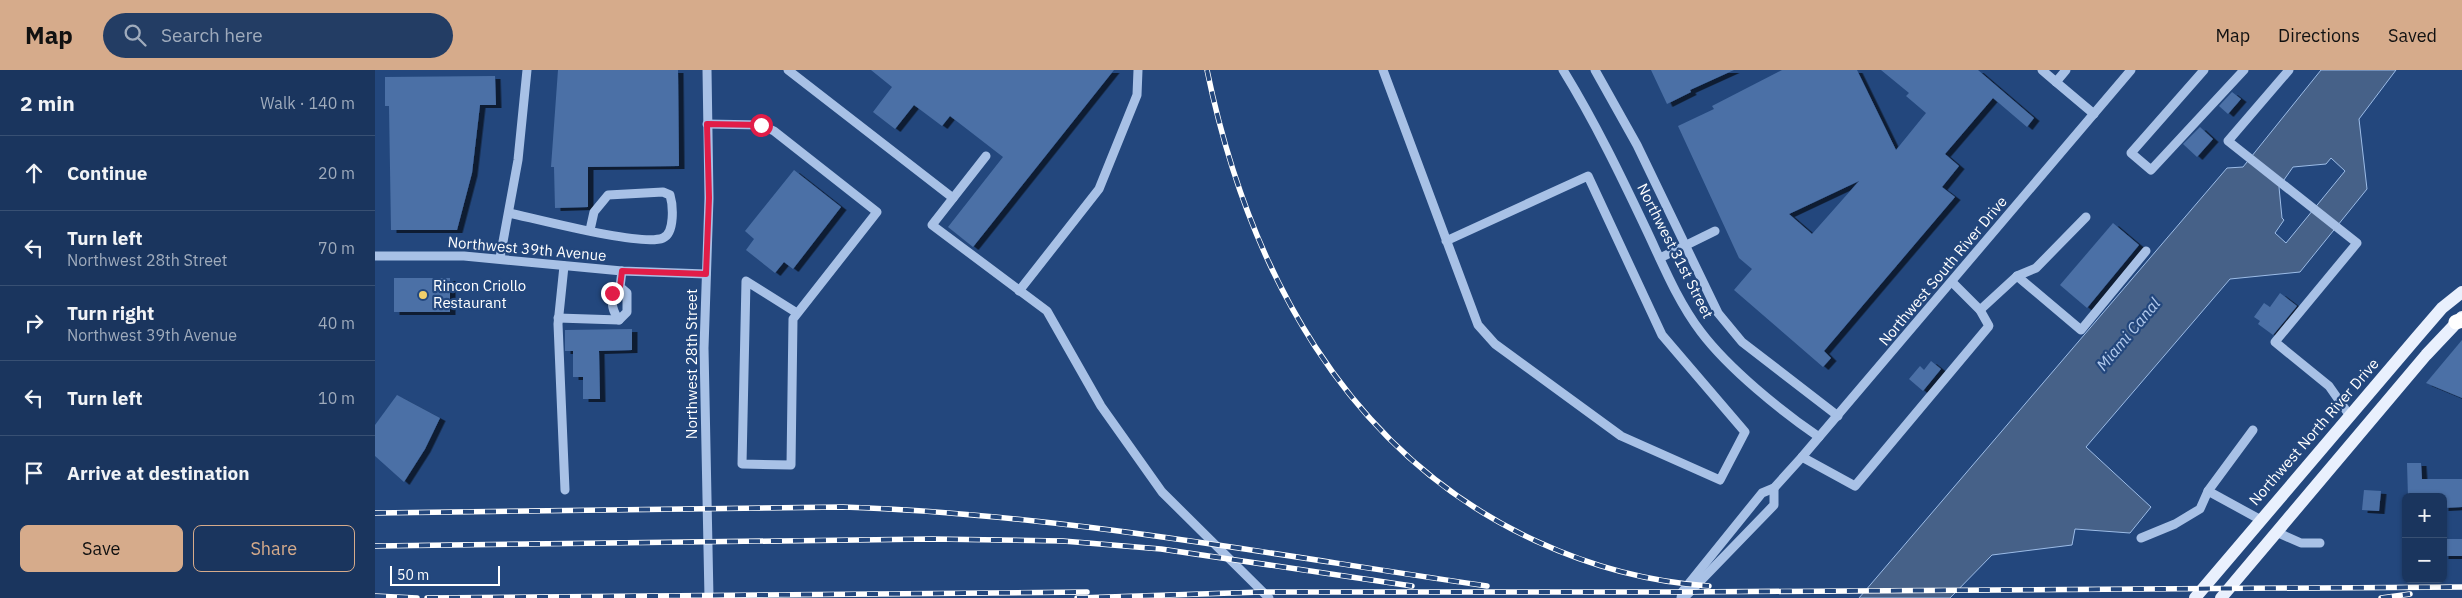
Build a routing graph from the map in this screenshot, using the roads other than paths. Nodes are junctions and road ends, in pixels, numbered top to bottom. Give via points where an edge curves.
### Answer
1 (527, 70) edge
2 (707, 70) edge
3 (788, 70) edge
4 (1138, 70) edge
5 (1383, 70) edge
6 (1563, 70) edge
7 (1595, 70) edge
8 (2042, 70) edge
9 (2066, 70) edge
10 (2131, 70) edge
11 (2204, 70) edge
12 (2244, 70) edge
13 (2289, 70) edge
14 (2056, 82) junction
15 (2094, 114) junction
16 (707, 124) junction
17 (986, 156) dead end
18 (953, 198) junction
19 (509, 213) junction
20 (2086, 217) dead end
21 (590, 230) junction
22 (1715, 231) dead end
23 (1445, 242) junction
24 (1684, 246) junction
25 (2146, 251) dead end
26 (375, 256) edge
27 (500, 258) junction
28 (1660, 258) junction
29 (564, 266) junction
30 (622, 271) junction
31 (706, 274) junction
32 (2017, 276) junction
33 (1952, 282) junction
34 (2462, 283) edge
35 (620, 287) junction
36 (1019, 291) junction
37 (2457, 295) edge
38 (1980, 310) junction
39 (797, 313) junction
40 (558, 318) junction
41 (619, 320) junction
42 (2460, 320) edge
43 (1838, 416) junction
44 (2350, 416) junction
45 (2253, 430) dead end
46 (2362, 431) junction
47 (1819, 438) junction
48 (1802, 458) junction
49 (1774, 488) junction
50 (565, 490) dead end
51 (2208, 490) junction
52 (2261, 520) junction
53 (2276, 532) junction
54 (2141, 538) dead end
55 (2320, 543) dead end
56 (709, 598) edge
57 (1269, 598) edge
58 (1683, 598) edge
59 (2195, 598) edge
60 (2221, 598) edge

1 - 19 street
2 - 16 street, Northwest 28th Street
3 - 18 street
4 - 36 street via 1137,95 1099,189
5 - 23 street
6 - 28 street, Northwest 31st Street via 1604,140
7 - 24 street, Northwest 31st Street via 1637,145
8 - 14 street
9 - 14 street
10 - 15 street, Northwest South River Drive
11 - 12 street via 2131,153 2151,170
13 - 44 street via 2228,141 2357,243 2275,342 2329,386
14 - 15 street
15 - 33 street, Northwest South River Drive
16 - 31 street, Northwest 28th Street
16 - 39 street via 761,125 774,131 877,212
17 - 18 street
18 - 36 street via 932,225
19 - 21 street
19 - 27 street
20 - 32 street via 2036,268
21 - 21 street via 633,239 664,238 671,225 670,195 663,192 608,195 594,212
22 - 24 street
23 - 23 street via 1588,176 1662,335 1745,432 1720,480 1621,436 1495,344 1478,325
24 - 28 street
24 - 43 street, Northwest 31st Street via 1708,296 1729,329
25 - 32 street via 2081,330
26 - 27 street, Northwest 39th Avenue
27 - 29 street, Northwest 39th Avenue
28 - 47 street, Northwest 31st Street via 1688,312 1712,345
29 - 30 street, Northwest 39th Avenue
29 - 40 street
30 - 31 street, Northwest 39th Avenue
30 - 35 street
31 - 56 street, Northwest 28th Street
32 - 38 street
33 - 38 street
33 - 43 street, Northwest South River Drive
34 - 37 main road, Northwest North River Drive
35 - 41 street via 627,293 627,312
35 - 41 street via 612,293 611,309
36 - 57 street via 1049,314 1101,406 1161,492
37 - 44 main road, Northwest North River Drive via 2442,308
38 - 48 street via 1989,326 1855,486
39 - 39 street via 793,319 791,465 742,464 746,281
40 - 41 street
40 - 50 street
42 - 46 main road
43 - 47 street, Northwest South River Drive
44 - 46 main road
44 - 52 main road, Northwest North River Drive
45 - 51 street
46 - 53 main road
47 - 48 street, Northwest South River Drive
48 - 49 street, Northwest South River Drive
49 - 58 street, Northwest South River Drive via 1763,493 1682,592
49 - 58 street, Northwest South River Drive via 1774,505
51 - 52 street
51 - 54 street via 2200,509
52 - 59 main road, Northwest North River Drive
53 - 55 street via 2301,544
53 - 60 main road

